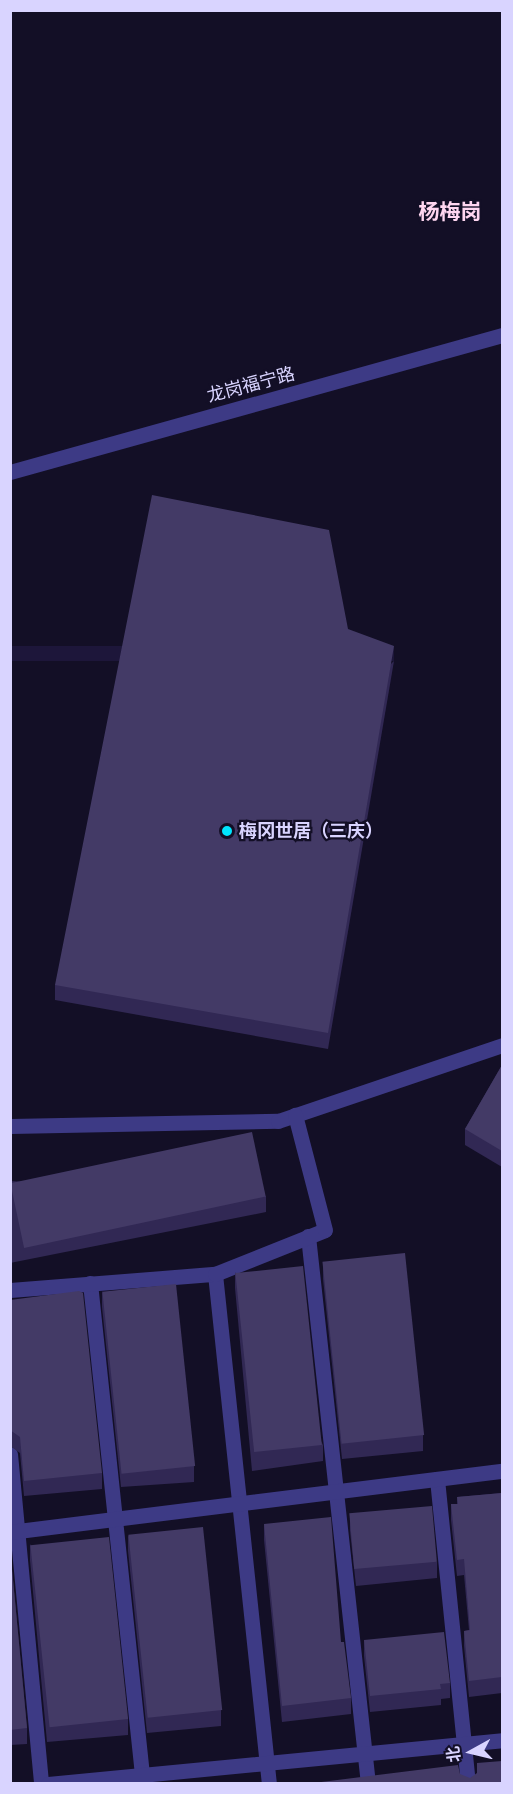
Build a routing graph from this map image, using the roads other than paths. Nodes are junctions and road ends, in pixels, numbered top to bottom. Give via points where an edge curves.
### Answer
1 (502, 335) edge
2 (10, 472) edge
3 (502, 1045) edge
4 (295, 1115) junction
5 (10, 1126) edge
6 (308, 1236) junction
7 (214, 1274) junction
8 (90, 1283) junction
9 (10, 1290) edge
10 (10, 1454) edge
11 (502, 1471) edge
12 (437, 1479) junction
13 (336, 1492) junction
14 (239, 1504) junction
15 (115, 1519) junction
16 (14, 1532) edge
17 (502, 1740) edge
18 (464, 1744) junction
19 (365, 1753) junction
20 (267, 1762) junction
21 (143, 1779) edge
22 (41, 1784) edge
23 (48, 1784) edge
24 (269, 1784) edge
25 (368, 1784) edge
26 (468, 1784) edge

1 - 2 street, 龙岗福宁路
3 - 4 street
4 - 5 street via 278,1121
4 - 6 street via 325,1230
6 - 7 street
6 - 13 street
7 - 8 street
7 - 14 street
8 - 9 street
8 - 15 street
10 - 16 street
11 - 12 street
12 - 13 street
12 - 18 street
13 - 14 street
13 - 19 street
14 - 15 street
14 - 20 street
15 - 16 street
15 - 21 street
16 - 22 street
17 - 18 street
18 - 19 street
18 - 26 street
19 - 20 street
19 - 25 street
20 - 21 street
20 - 24 street
21 - 23 street

